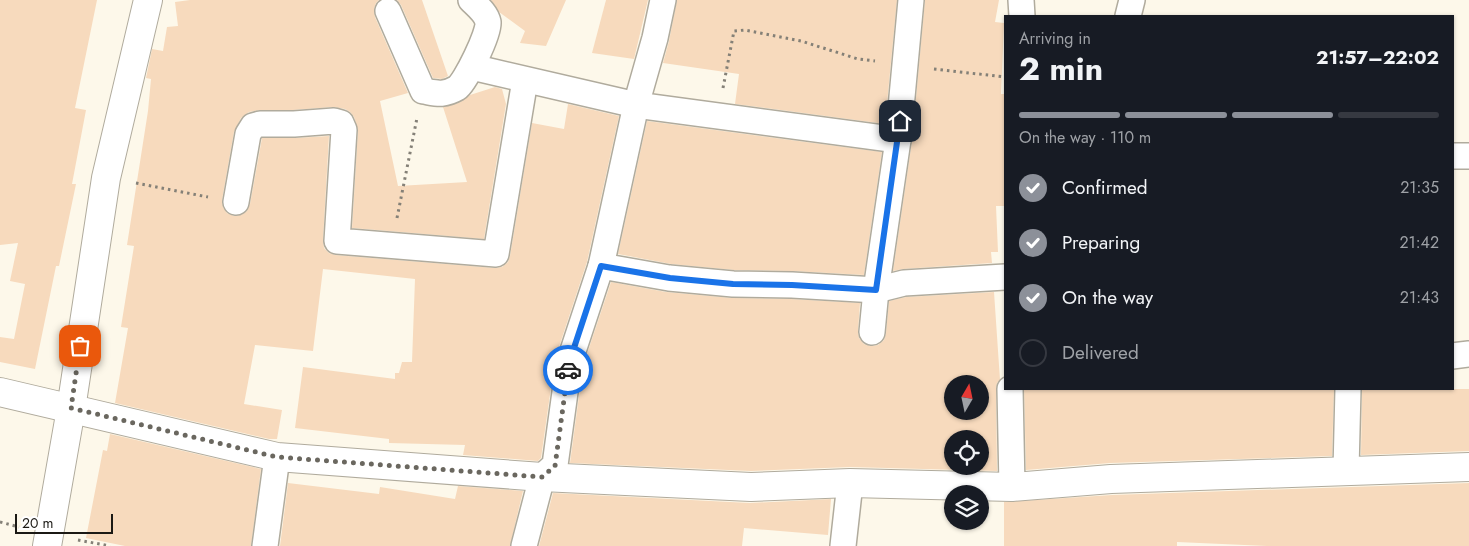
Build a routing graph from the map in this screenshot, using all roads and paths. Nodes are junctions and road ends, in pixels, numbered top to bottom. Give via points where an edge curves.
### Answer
1 (148, 0) edge
2 (471, 0) edge
3 (663, 0) edge
4 (910, 0) edge
5 (1021, 0) edge
6 (1132, 0) edge
7 (388, 11) dead end
8 (1022, 15) edge
9 (1128, 15) edge
10 (905, 65) junction
11 (472, 67) junction
12 (1004, 77) edge
13 (525, 80) junction
14 (423, 91) junction
15 (636, 105) junction
16 (717, 116) junction
17 (898, 140) junction
18 (1454, 156) edge
19 (1469, 156) edge
20 (106, 178) junction
21 (236, 202) joint
22 (392, 245) junction
23 (601, 266) junction
24 (1004, 277) edge
25 (876, 290) junction
26 (872, 332) dead end
27 (1469, 354) edge
28 (1454, 356) edge
29 (1010, 390) edge
30 (1348, 390) edge
31 (0, 392) edge
32 (71, 408) junction
33 (277, 457) junction
34 (1469, 467) edge
35 (1346, 470) junction
36 (542, 477) junction
37 (850, 483) junction
38 (1012, 487) junction
39 (47, 546) edge
40 (265, 546) edge
41 (524, 546) edge
42 (843, 546) edge

1 - 20 street
2 - 11 street via 488,23
3 - 15 street
4 - 10 street
5 - 8 street
6 - 9 street
7 - 14 street
10 - 12 path
10 - 16 path via 858,59 801,41 745,30 734,31
10 - 17 street
11 - 13 street
11 - 14 street via 458,88 442,94
13 - 15 street
13 - 22 street via 496,254
14 - 22 path
15 - 16 street
15 - 23 street
16 - 17 street
17 - 25 street
18 - 19 street
20 - 21 path
20 - 32 street
21 - 22 street via 248,134 253,126 334,121 341,123 344,130 337,241
23 - 25 street via 670,278 733,284
23 - 36 street via 569,363 555,466
24 - 25 street via 904,283
25 - 26 street
27 - 28 street
29 - 38 street
30 - 35 street
31 - 32 street
32 - 33 street
32 - 39 street
33 - 36 street
33 - 40 street
34 - 35 street
35 - 38 street via 1111,479
36 - 37 street via 751,487
36 - 41 street
37 - 38 street
37 - 42 street

